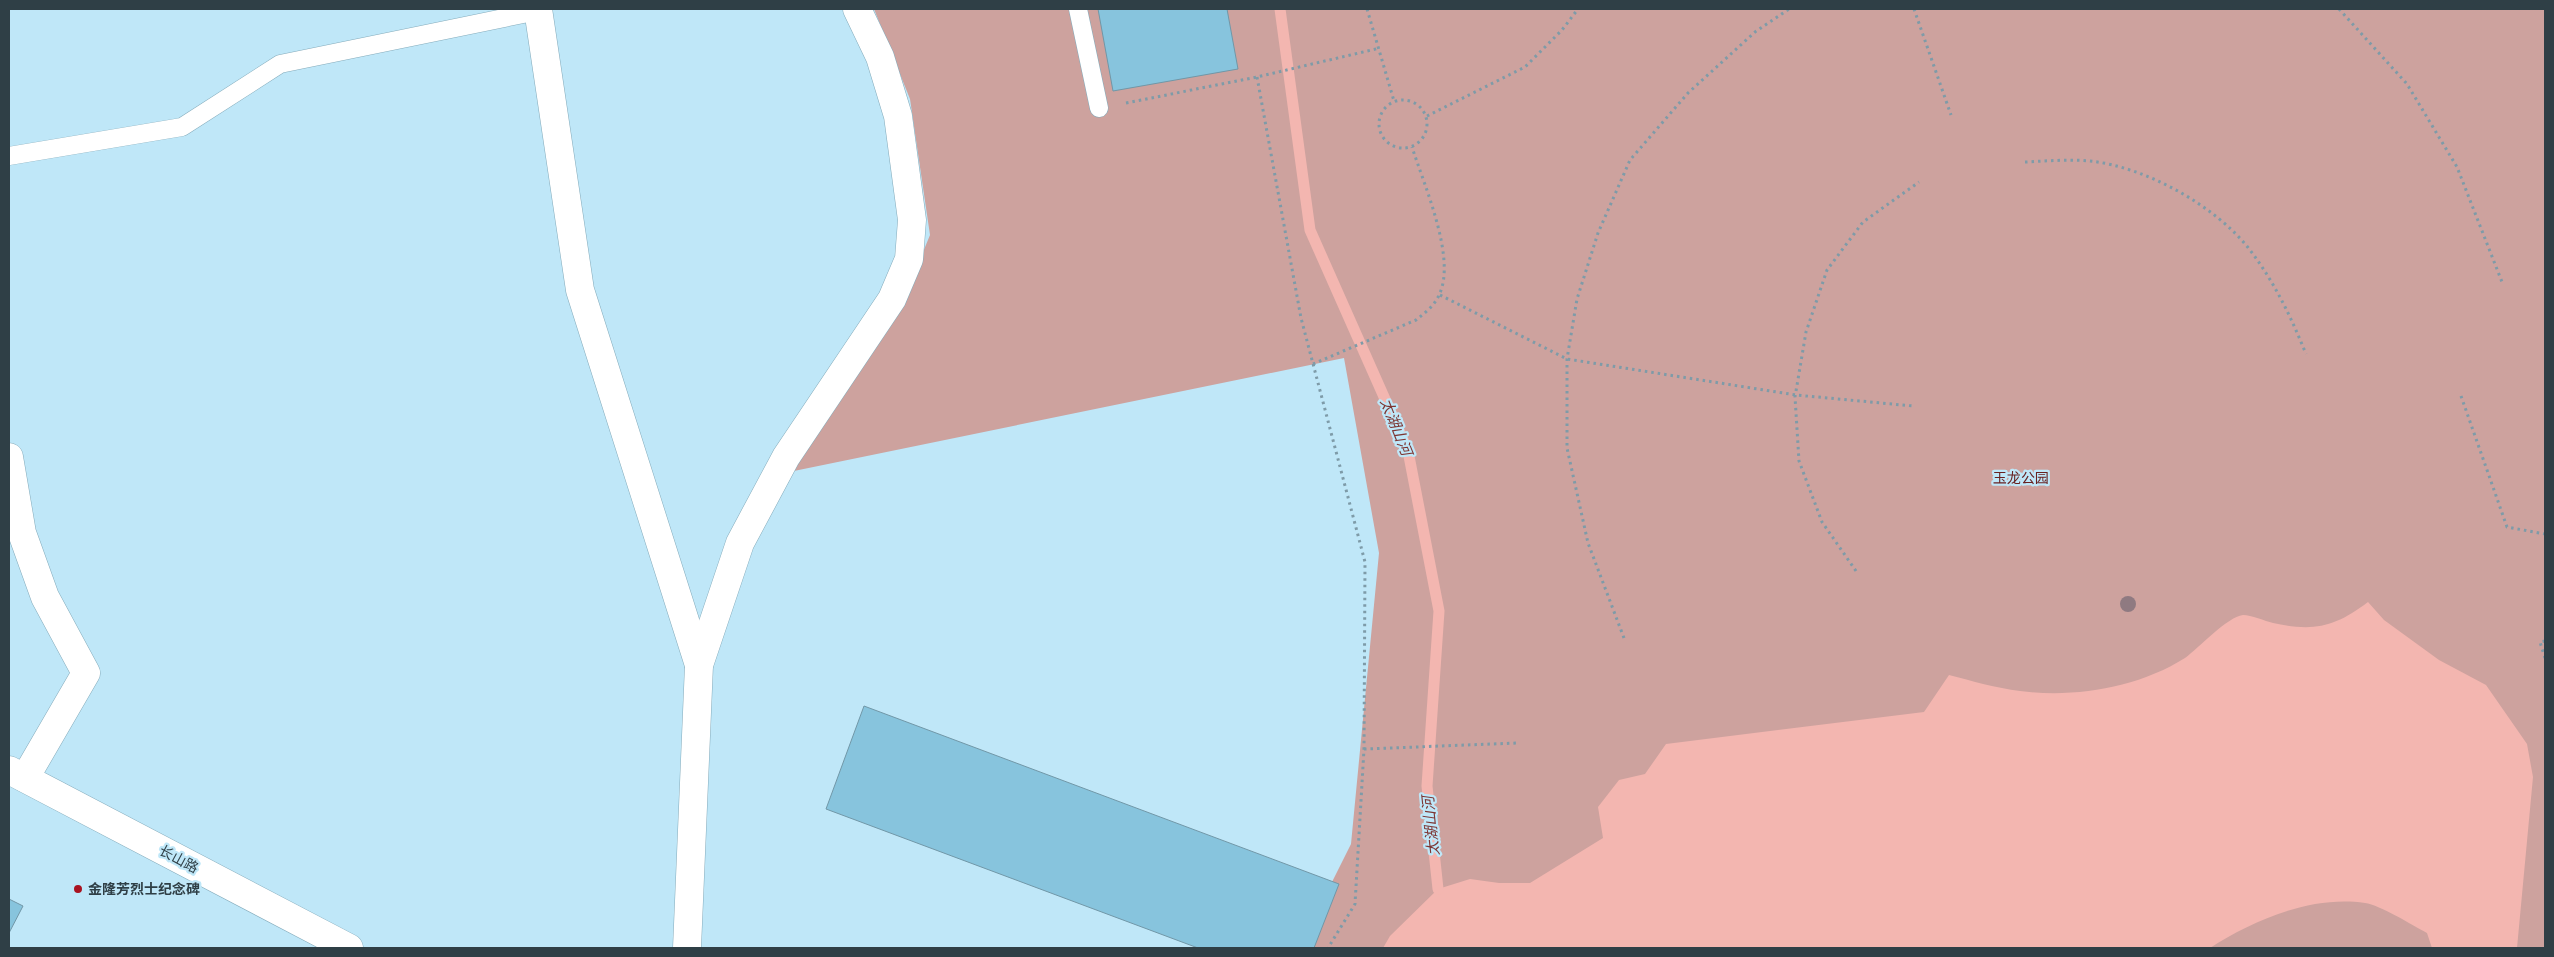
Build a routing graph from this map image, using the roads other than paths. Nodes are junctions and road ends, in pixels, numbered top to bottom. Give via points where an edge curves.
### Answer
1 (857, 9) edge
2 (1078, 9) edge
3 (538, 10) edge
4 (1100, 108) road end
5 (9, 156) edge
6 (9, 457) edge
7 (699, 665) junction
8 (17, 774) edge
9 (349, 948) edge
10 (687, 948) edge

1 - 7 street via 880,57 898,116 912,220 909,259 892,299 786,457 740,543
2 - 4 lane
3 - 5 lane via 280,64 182,127
3 - 7 street via 580,290
6 - 8 street via 22,533 46,597 86,673
7 - 10 street
8 - 9 street, 长山路

